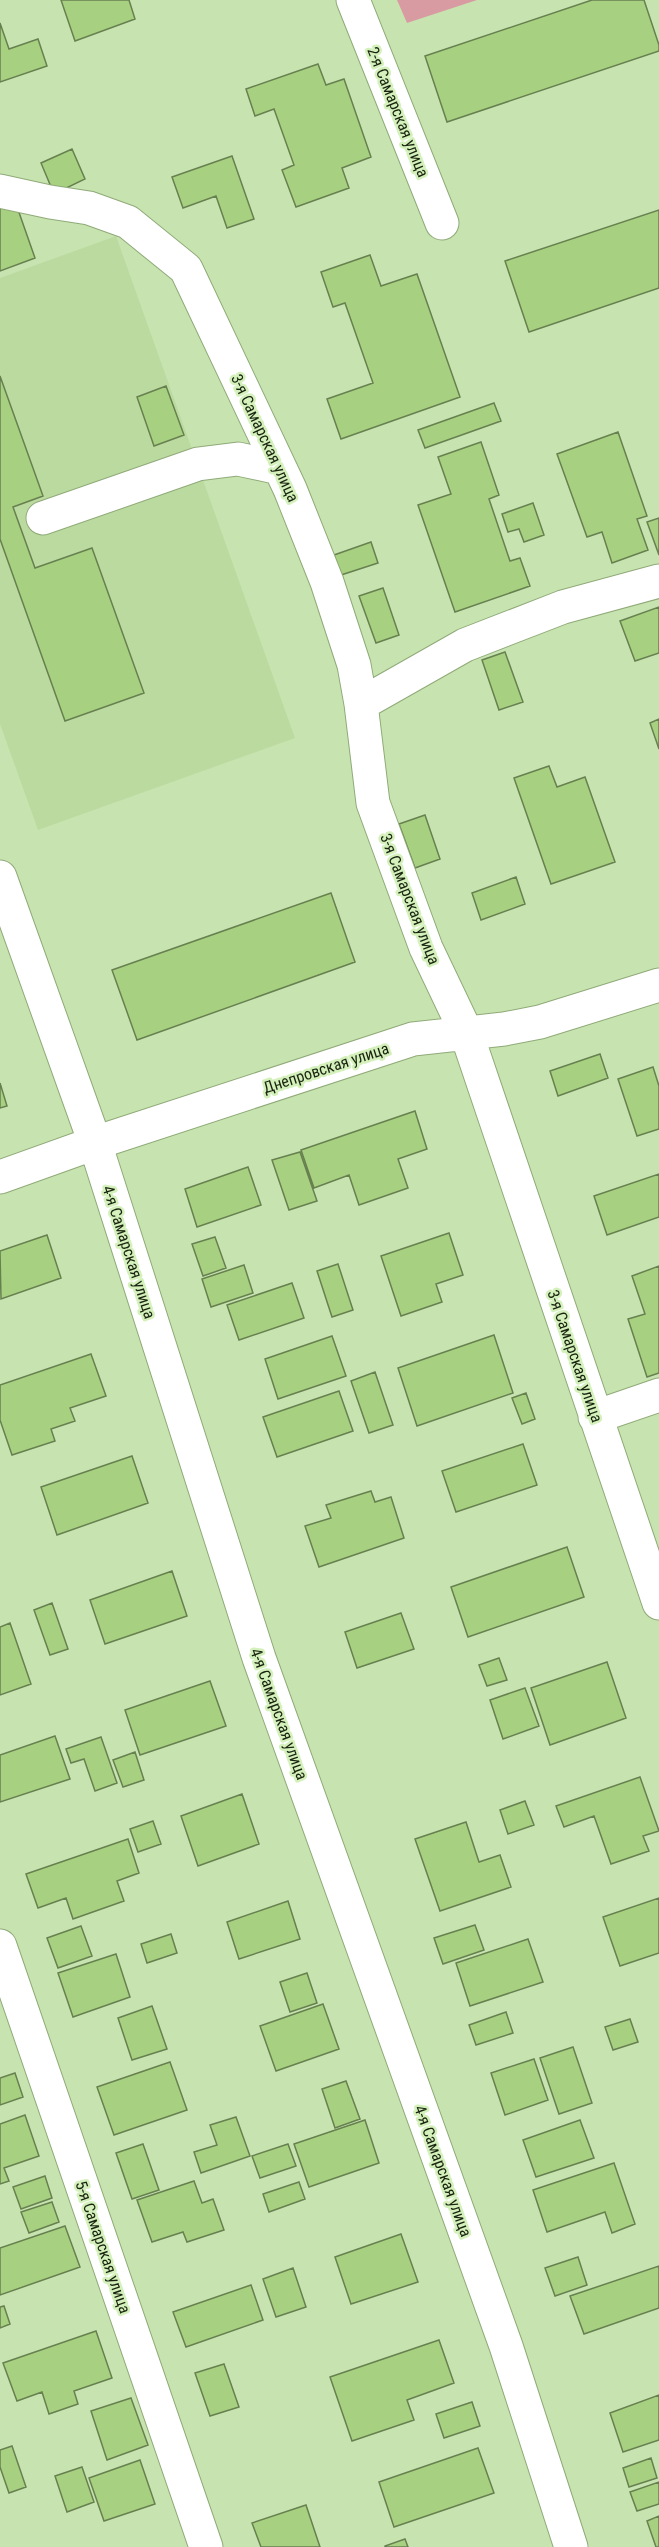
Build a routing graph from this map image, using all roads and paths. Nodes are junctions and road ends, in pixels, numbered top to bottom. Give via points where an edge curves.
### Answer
1 (353, 0) edge
2 (0, 191) edge
3 (442, 224) dead end
4 (280, 468) junction
5 (43, 518) dead end
6 (659, 581) edge
7 (361, 704) junction
8 (0, 876) edge
9 (659, 985) edge
10 (466, 1032) junction
11 (95, 1143) junction
12 (0, 1177) edge
13 (659, 1395) edge
14 (595, 1417) junction
15 (659, 1604) edge
16 (0, 1946) edge
17 (206, 2547) edge
18 (571, 2547) edge

1 - 3 street, 2-я Самарская улица
2 - 4 street, 3-я Самарская улица via 89,208 128,222 186,268
4 - 5 street via 238,459 198,464
4 - 7 street, 3-я Самарская улица via 327,582 354,665
6 - 7 street via 563,607 465,645
7 - 10 street, 3-я Самарская улица via 373,803 426,948
8 - 11 street, 4-я Самарская улица
9 - 10 street, Днепровская улица via 540,1023
10 - 11 street, Днепровская улица via 413,1039
10 - 14 street, 3-я Самарская улица
11 - 12 street, Днепровская улица
11 - 18 street, 4-я Самарская улица via 259,1658 506,2346
13 - 14 street
14 - 15 street, 3-я Самарская улица
16 - 17 street, 5-я Самарская улица

